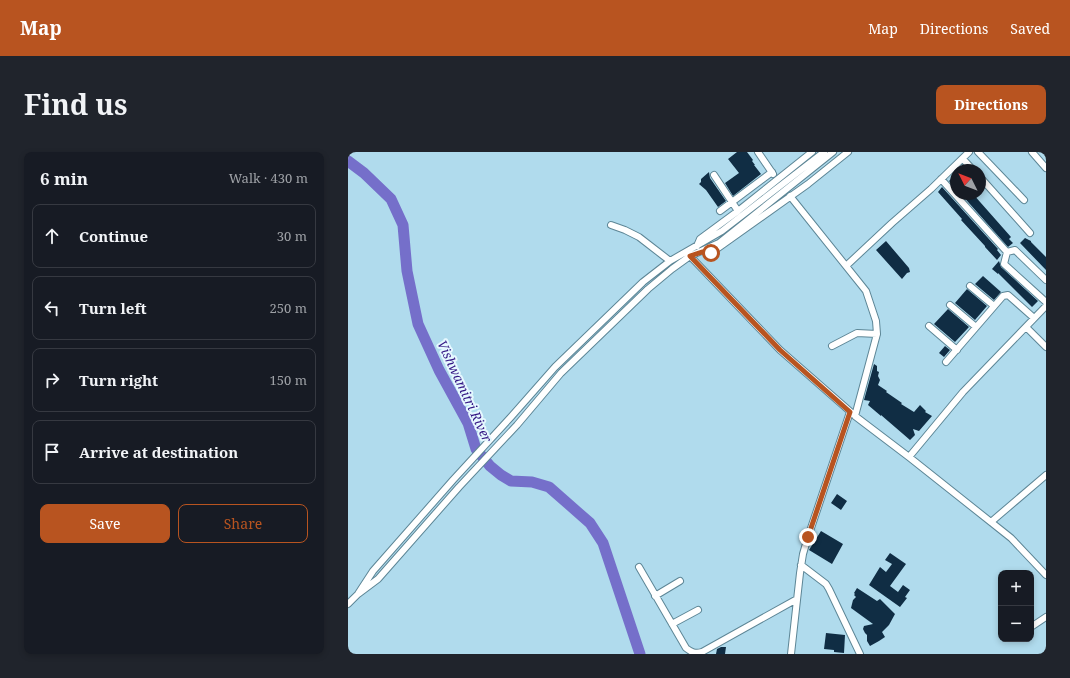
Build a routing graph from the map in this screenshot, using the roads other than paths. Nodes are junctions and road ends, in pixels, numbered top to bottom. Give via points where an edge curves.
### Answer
1 (758, 152) edge
2 (812, 152) edge
3 (824, 152) edge
4 (833, 152) edge
5 (848, 152) edge
6 (969, 152) edge
7 (978, 152) edge
8 (1032, 152) edge
9 (963, 159) junction
10 (968, 164) edge
11 (1046, 168) edge
12 (772, 172) junction
13 (714, 175) dead end
14 (941, 179) junction
15 (776, 181) junction
16 (986, 184) edge
17 (790, 196) junction
18 (1024, 200) dead end
19 (733, 202) junction
20 (738, 210) junction
21 (720, 211) dead end
22 (611, 225) dead end
23 (1030, 233) dead end
24 (697, 246) junction
25 (702, 252) junction
26 (1007, 252) junction
27 (689, 254) junction
28 (670, 261) junction
29 (846, 266) junction
30 (1046, 280) edge
31 (970, 286) dead end
32 (1046, 302) edge
33 (950, 305) dead end
34 (994, 306) junction
35 (1046, 306) edge
36 (1034, 318) junction
37 (929, 326) dead end
38 (976, 327) junction
39 (1026, 327) junction
40 (877, 334) junction
41 (832, 346) dead end
42 (1046, 348) edge
43 (956, 350) junction
44 (946, 362) dead end
45 (850, 412) junction
46 (855, 416) junction
47 (909, 457) junction
48 (1046, 474) edge
49 (991, 522) junction
50 (802, 565) junction
51 (639, 567) dead end
52 (1046, 574) edge
53 (680, 581) dead end
54 (358, 594) junction
55 (656, 596) junction
56 (797, 599) junction
57 (348, 604) edge
58 (698, 610) dead end
59 (1046, 617) edge
60 (672, 624) junction
61 (1034, 625) edge
62 (791, 654) edge
63 (860, 654) edge

1 - 12 street
2 - 15 street
3 - 24 street via 722,231
4 - 25 street via 719,243
5 - 17 street
6 - 9 street
7 - 18 street
8 - 11 street
9 - 10 street
9 - 14 street
12 - 15 street
12 - 19 street
13 - 19 street
14 - 26 street
14 - 29 street
15 - 20 street
16 - 23 street
17 - 25 street via 711,253
17 - 29 street
19 - 20 street
19 - 21 street
20 - 24 street via 700,238
22 - 28 street via 639,237
24 - 27 street
25 - 27 street
26 - 30 street via 1015,250
26 - 32 street via 1004,264
27 - 28 street
27 - 45 street via 780,350
27 - 54 street via 648,289 561,374 378,579
28 - 54 street via 643,282 555,367 373,571
29 - 40 street via 866,291 876,321
31 - 34 street
33 - 38 street
34 - 36 street via 1003,296 1008,295
34 - 38 street
35 - 36 street
36 - 39 street
37 - 43 street
38 - 43 street
39 - 42 street
39 - 47 street via 959,396
40 - 41 street via 857,333
40 - 46 street
43 - 44 street
45 - 46 street
45 - 50 street via 808,537
46 - 47 street
47 - 49 street
48 - 49 street
49 - 52 street
50 - 56 street
50 - 63 street via 826,584
51 - 55 street
53 - 55 street
54 - 57 street
55 - 60 street
56 - 60 street via 702,652 696,653 686,648
56 - 62 street
58 - 60 street
59 - 61 street

